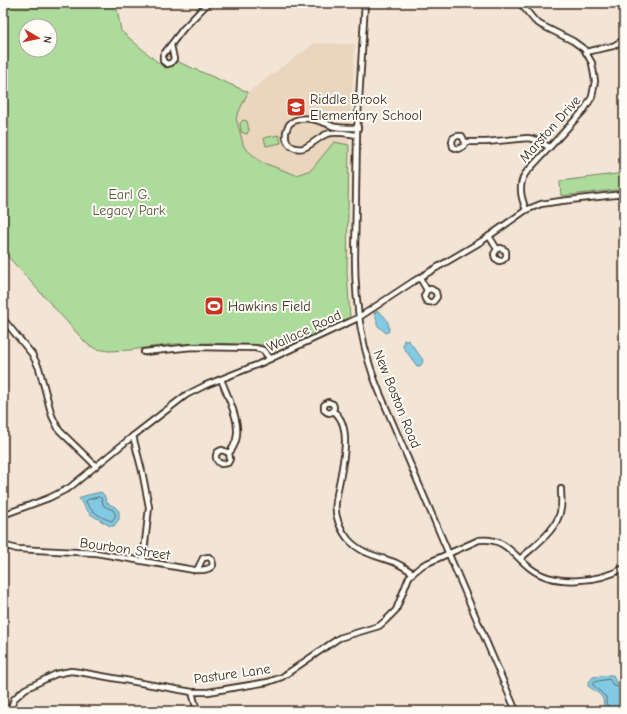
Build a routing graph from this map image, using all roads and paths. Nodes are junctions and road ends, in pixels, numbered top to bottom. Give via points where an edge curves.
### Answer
1 (208, 3) edge
2 (365, 3) edge
3 (520, 3) edge
4 (624, 40) edge
5 (171, 45) dead end
6 (586, 52) junction
7 (358, 128) junction
8 (357, 135) junction
9 (465, 142) dead end
10 (549, 148) junction
11 (624, 194) edge
12 (526, 210) junction
13 (489, 236) junction
14 (497, 249) dead end
15 (420, 278) junction
16 (427, 290) dead end
17 (358, 318) junction
18 (3, 319) edge
19 (144, 352) dead end
20 (270, 359) junction
21 (221, 379) junction
22 (333, 410) dead end
23 (133, 436) junction
24 (229, 453) dead end
25 (96, 466) junction
26 (561, 489) dead end
27 (3, 515) edge
28 (3, 545) edge
29 (449, 554) junction
30 (520, 559) junction
31 (143, 561) junction
32 (624, 568) edge
33 (197, 570) dead end
34 (413, 573) junction
35 (192, 692) junction
36 (10, 711) edge
37 (197, 711) edge
38 (516, 711) edge

1 - 5 street
2 - 7 street, New Boston Road
3 - 6 street via 541,25 577,44
4 - 6 street via 613,46
6 - 10 street, Marston Drive via 595,74 592,97 584,110
7 - 8 street, New Boston Road
7 - 8 street via 337,128 320,121 301,119 293,121 286,130 288,144 295,148 311,145 327,134
8 - 17 street, New Boston Road via 355,277
9 - 10 street via 528,138 538,140
10 - 12 street, Marston Drive via 522,179 520,190
11 - 12 street, Wallace Road via 541,204
12 - 13 street, Wallace Road
13 - 14 street
13 - 15 street, Wallace Road
15 - 16 street
15 - 17 street, Wallace Road
17 - 20 street, Wallace Road
17 - 29 street, New Boston Road via 377,386
18 - 25 street via 32,354 59,430
19 - 20 street via 192,347 255,348 263,350
20 - 21 street, Wallace Road
21 - 23 street, Wallace Road via 186,396
21 - 24 street via 238,431
22 - 34 street via 339,416 344,435 344,459 336,502 337,517 343,531 359,549
23 - 25 street, Wallace Road
23 - 31 street via 149,507
25 - 27 street, Wallace Road via 59,494
26 - 30 street via 558,519 549,532
28 - 31 street, Bourbon Street via 17,550 96,553
29 - 30 street, Pasture Lane via 487,539 502,543
29 - 34 street, Pasture Lane via 423,565
29 - 38 street, New Boston Road
30 - 32 street, Pasture Lane via 537,573 551,578 598,578
31 - 33 street, Bourbon Street
34 - 35 street, Pasture Lane via 396,610 379,626 338,638 275,680 207,692
35 - 36 street, Pasture Lane via 72,671 56,674 26,689 14,700
35 - 37 street

